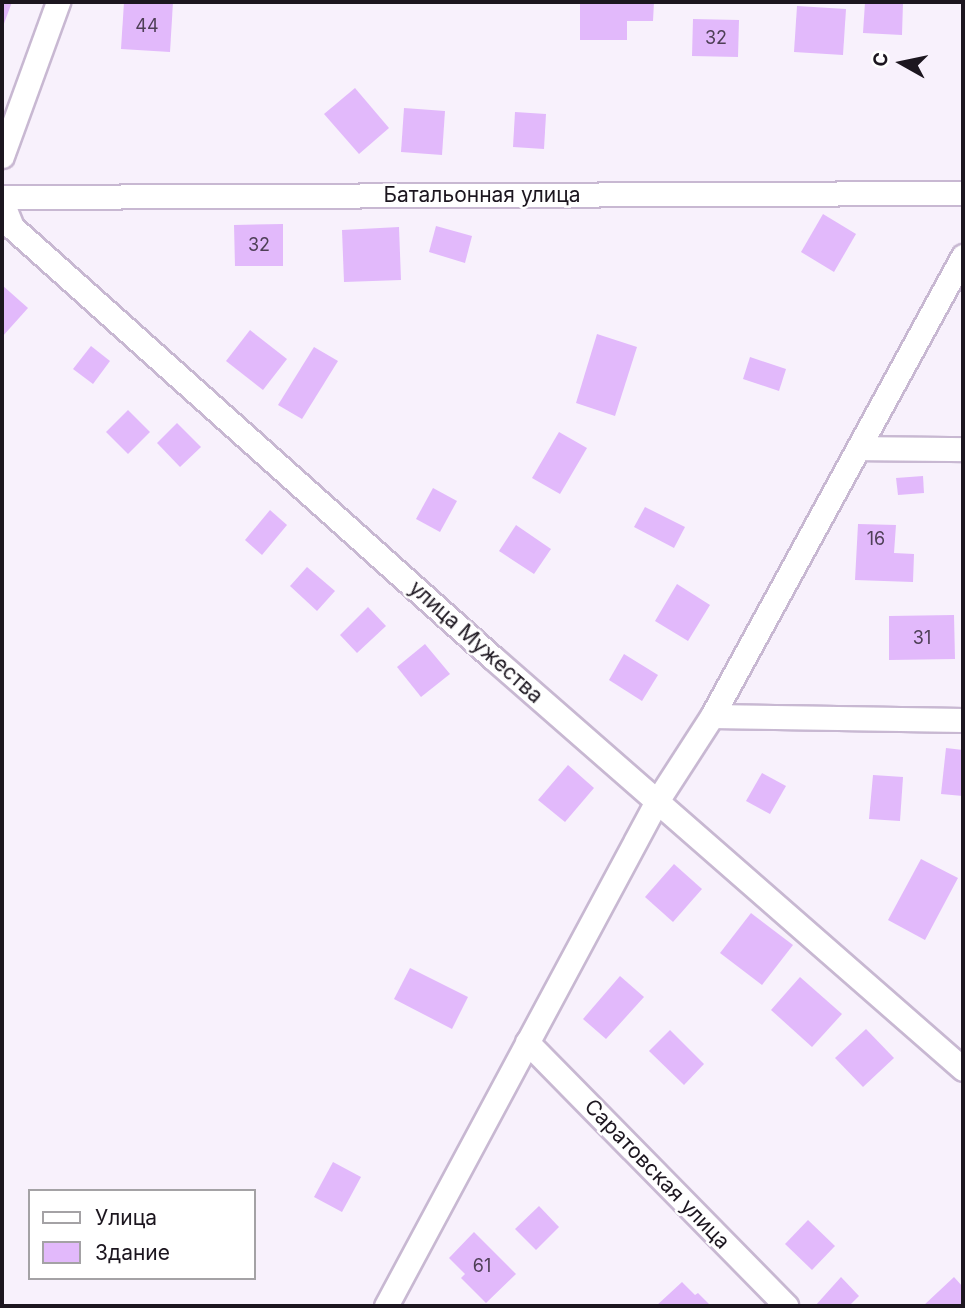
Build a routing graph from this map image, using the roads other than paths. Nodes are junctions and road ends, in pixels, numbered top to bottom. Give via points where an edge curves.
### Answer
1 (58, 2) edge
2 (2, 156) edge
3 (963, 193) edge
4 (2, 197) edge
5 (2, 202) edge
6 (963, 256) edge
7 (859, 448) junction
8 (963, 449) edge
9 (712, 716) junction
10 (963, 720) edge
11 (657, 801) junction
12 (527, 1042) junction
13 (963, 1069) edge
14 (394, 1302) edge
15 (786, 1306) edge

1 - 2 street
3 - 4 street, Батальонная улица
5 - 11 street, улица Мужества via 12,227
6 - 7 street
7 - 8 street
7 - 9 street
9 - 10 street
9 - 11 street
11 - 12 street
11 - 13 street, улица Мужества
12 - 14 street
12 - 15 street, Саратовская улица

